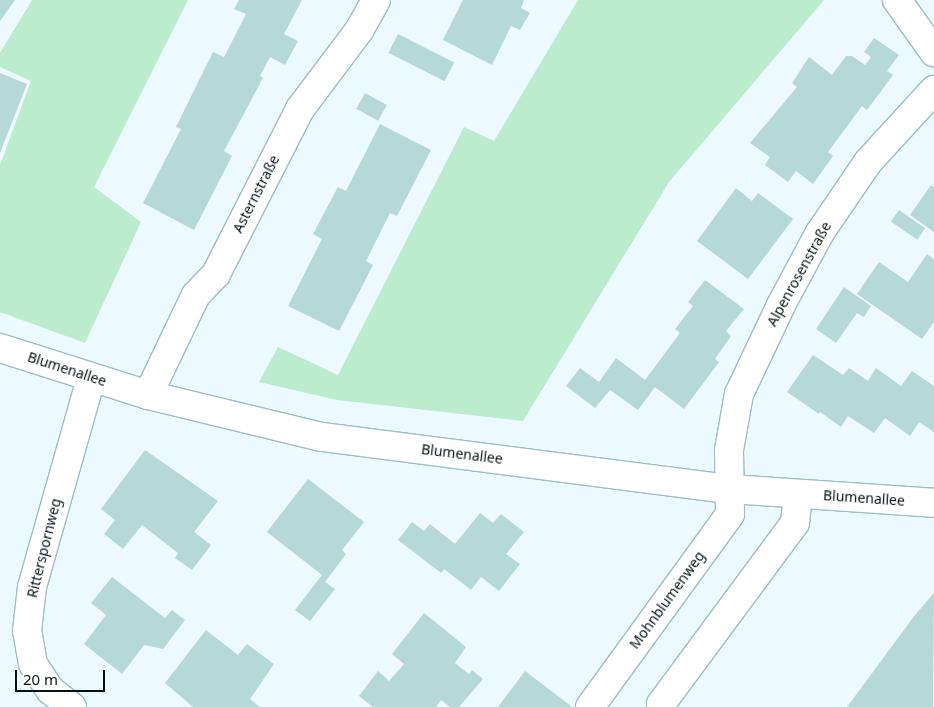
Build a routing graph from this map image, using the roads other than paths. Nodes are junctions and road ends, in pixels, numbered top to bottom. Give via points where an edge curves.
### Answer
1 (376, 0) edge
2 (897, 0) edge
3 (934, 52) edge
4 (934, 90) edge
5 (0, 348) edge
6 (91, 378) junction
7 (148, 394) junction
8 (730, 489) junction
9 (798, 494) junction
10 (934, 503) edge
11 (72, 707) edge
12 (590, 707) edge
13 (662, 707) edge

1 - 7 street, Asternstraße via 360,28 300,109 216,274 196,295
2 - 3 street
4 - 8 street, Alpenrosenstraße via 868,162 819,234 781,305 739,394 729,450
5 - 6 street, Blumenallee
6 - 7 street, Blumenallee
6 - 11 street, Ritterspornweg via 32,587 27,631 33,664 50,690
7 - 8 street, Blumenallee via 322,437
8 - 9 street, Blumenallee
8 - 12 street, Mohnblumenweg via 730,514
9 - 10 street, Blumenallee
9 - 13 street via 796,522 661,704

